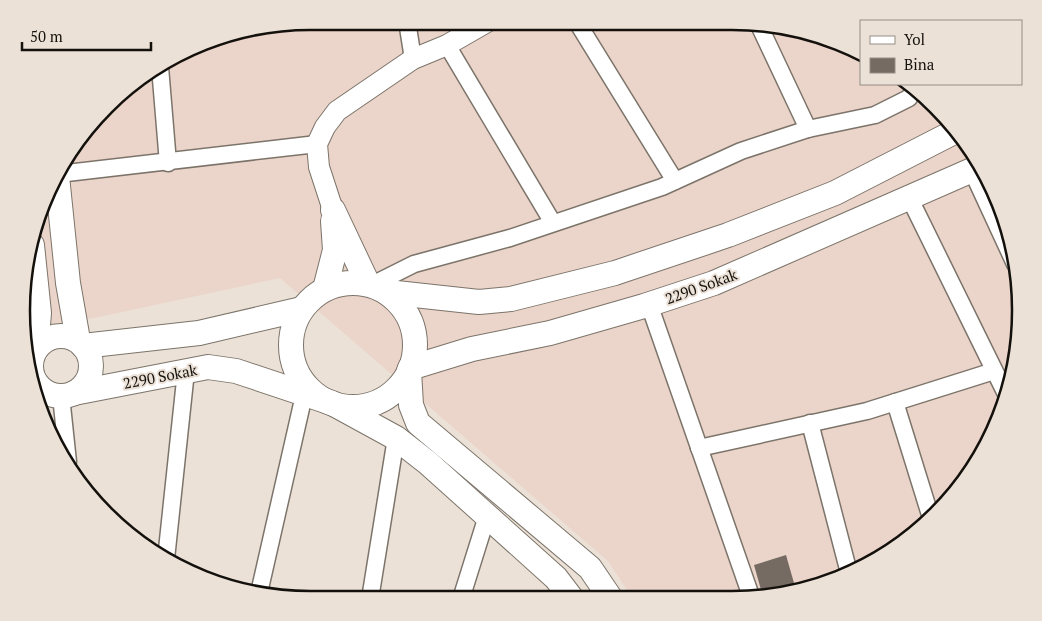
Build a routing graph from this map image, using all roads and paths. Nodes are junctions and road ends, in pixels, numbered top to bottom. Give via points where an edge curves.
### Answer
1 (408, 30) edge
2 (473, 30) edge
3 (582, 30) edge
4 (762, 32) edge
5 (447, 45) junction
6 (413, 59) junction
7 (161, 74) edge
8 (910, 95) edge
9 (808, 129) junction
10 (949, 134) edge
11 (317, 144) junction
12 (168, 163) junction
13 (974, 171) edge
14 (66, 174) edge
15 (675, 181) junction
16 (982, 184) edge
17 (59, 186) edge
18 (910, 199) junction
19 (332, 210) junction
20 (998, 222) edge
21 (553, 223) junction
22 (33, 268) edge
23 (376, 287) junction
24 (325, 289) junction
25 (649, 304) junction
26 (302, 309) junction
27 (80, 343) junction
28 (33, 354) edge
29 (34, 358) edge
30 (410, 370) junction
31 (186, 371) junction
32 (994, 371) junction
33 (1001, 385) edge
34 (41, 387) edge
35 (56, 395) edge
36 (304, 395) junction
37 (895, 402) junction
38 (332, 403) junction
39 (810, 423) junction
40 (396, 438) junction
41 (65, 446) edge
42 (699, 448) junction
43 (929, 510) edge
44 (487, 516) junction
45 (167, 551) edge
46 (847, 566) edge
47 (260, 587) edge
48 (749, 590) edge
49 (371, 591) edge
50 (464, 591) edge
51 (566, 591) edge
52 (606, 591) edge

1 - 6 street
2 - 5 street
3 - 15 street
4 - 9 street
5 - 6 street
5 - 21 street
6 - 11 street via 336,111
7 - 12 street
8 - 9 street via 875,116
9 - 15 street via 741,150
10 - 23 main road, 2290 Sokak via 835,193 728,235 615,273 511,299 487,301
11 - 12 street
11 - 19 street via 319,167
12 - 14 street
13 - 18 main road, 2290 Sokak
15 - 21 street
16 - 20 street
17 - 27 main road via 68,283
18 - 25 main road, 2290 Sokak via 714,283
18 - 32 street
19 - 23 main road
19 - 24 main road via 335,250
21 - 23 street via 414,264
22 - 28 main road via 39,313
23 - 24 main road, 2290 Sokak via 351,282
23 - 30 main road, 2290 Sokak via 405,310 414,329 415,351
24 - 26 main road, 2290 Sokak
25 - 30 main road, 2290 Sokak via 550,332 472,349
25 - 42 street
26 - 27 main road, 2290 Sokak via 199,333
26 - 38 main road, 2290 Sokak via 292,330 290,350 295,370 306,387 322,400
27 - 29 main road, 2290 Sokak via 63,336 48,338
27 - 35 main road via 88,352 91,368 86,382
30 - 38 main road, 2290 Sokak via 397,389 380,401 361,407
30 - 52 main road via 411,405 418,423 590,568
31 - 35 main road, 2290 Sokak
31 - 36 main road, 2290 Sokak via 208,367 236,371
31 - 45 street
32 - 33 street
32 - 37 street
34 - 35 main road
35 - 41 street
36 - 38 main road, 2290 Sokak
36 - 47 street
37 - 39 street
37 - 43 street
38 - 40 main road
39 - 42 street
39 - 46 street
40 - 44 main road
40 - 49 street
42 - 48 street
44 - 50 street
44 - 51 main road via 556,578

